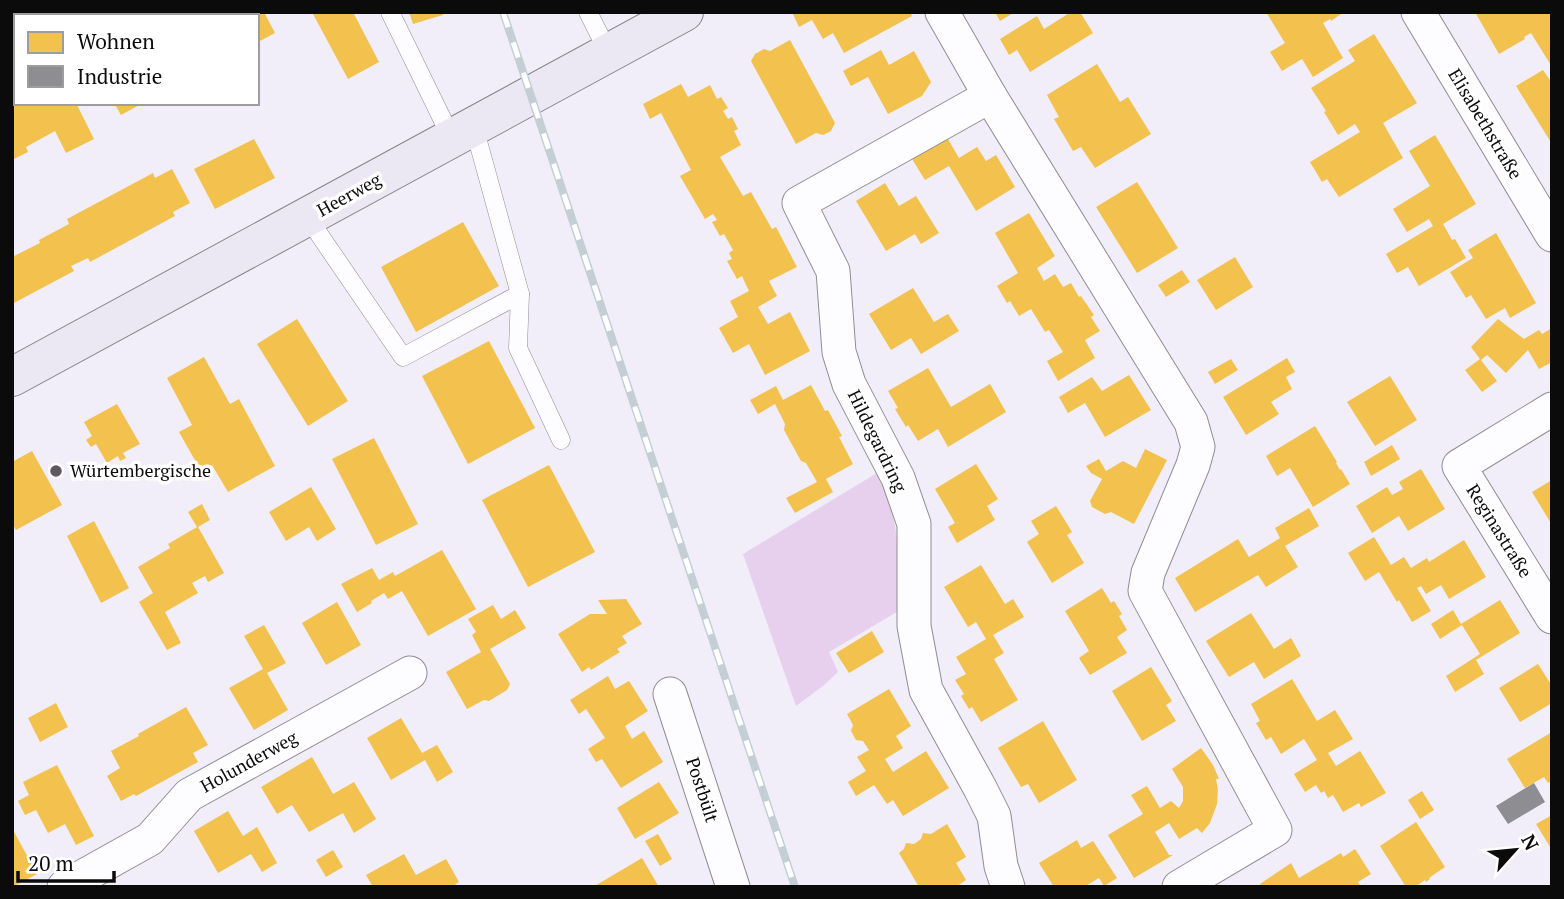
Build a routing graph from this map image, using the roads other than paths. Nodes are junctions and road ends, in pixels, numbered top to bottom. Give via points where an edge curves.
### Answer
1 (390, 12) edge
2 (589, 12) edge
3 (684, 12) edge
4 (942, 12) edge
5 (1418, 12) edge
6 (594, 61) junction
7 (990, 96) junction
8 (463, 133) junction
9 (308, 218) junction
10 (1552, 235) edge
11 (520, 294) junction
12 (12, 377) edge
13 (1552, 409) edge
14 (561, 440) dead end
15 (1552, 617) edge
16 (410, 673) dead end
17 (670, 694) dead end
18 (64, 887) edge
19 (733, 887) edge
20 (1008, 887) edge
21 (1178, 887) edge

1 - 8 lane
2 - 6 lane
3 - 6 street, Heerweg
4 - 7 street
5 - 10 street, Elisabethstraße
6 - 8 street, Heerweg
7 - 20 street, Hildegardring via 799,203 833,271 839,352 849,384 898,478 914,524 914,626 926,690 994,817
7 - 21 street via 1191,422 1198,447 1147,573 1145,591 1275,830
8 - 9 street, Heerweg
8 - 11 lane
9 - 11 lane via 403,357
9 - 12 street, Heerweg
11 - 14 lane via 518,348
13 - 15 street, Reginastraße via 1459,466
16 - 18 street, Holunderweg via 189,795 150,839
17 - 19 street, Postbült

